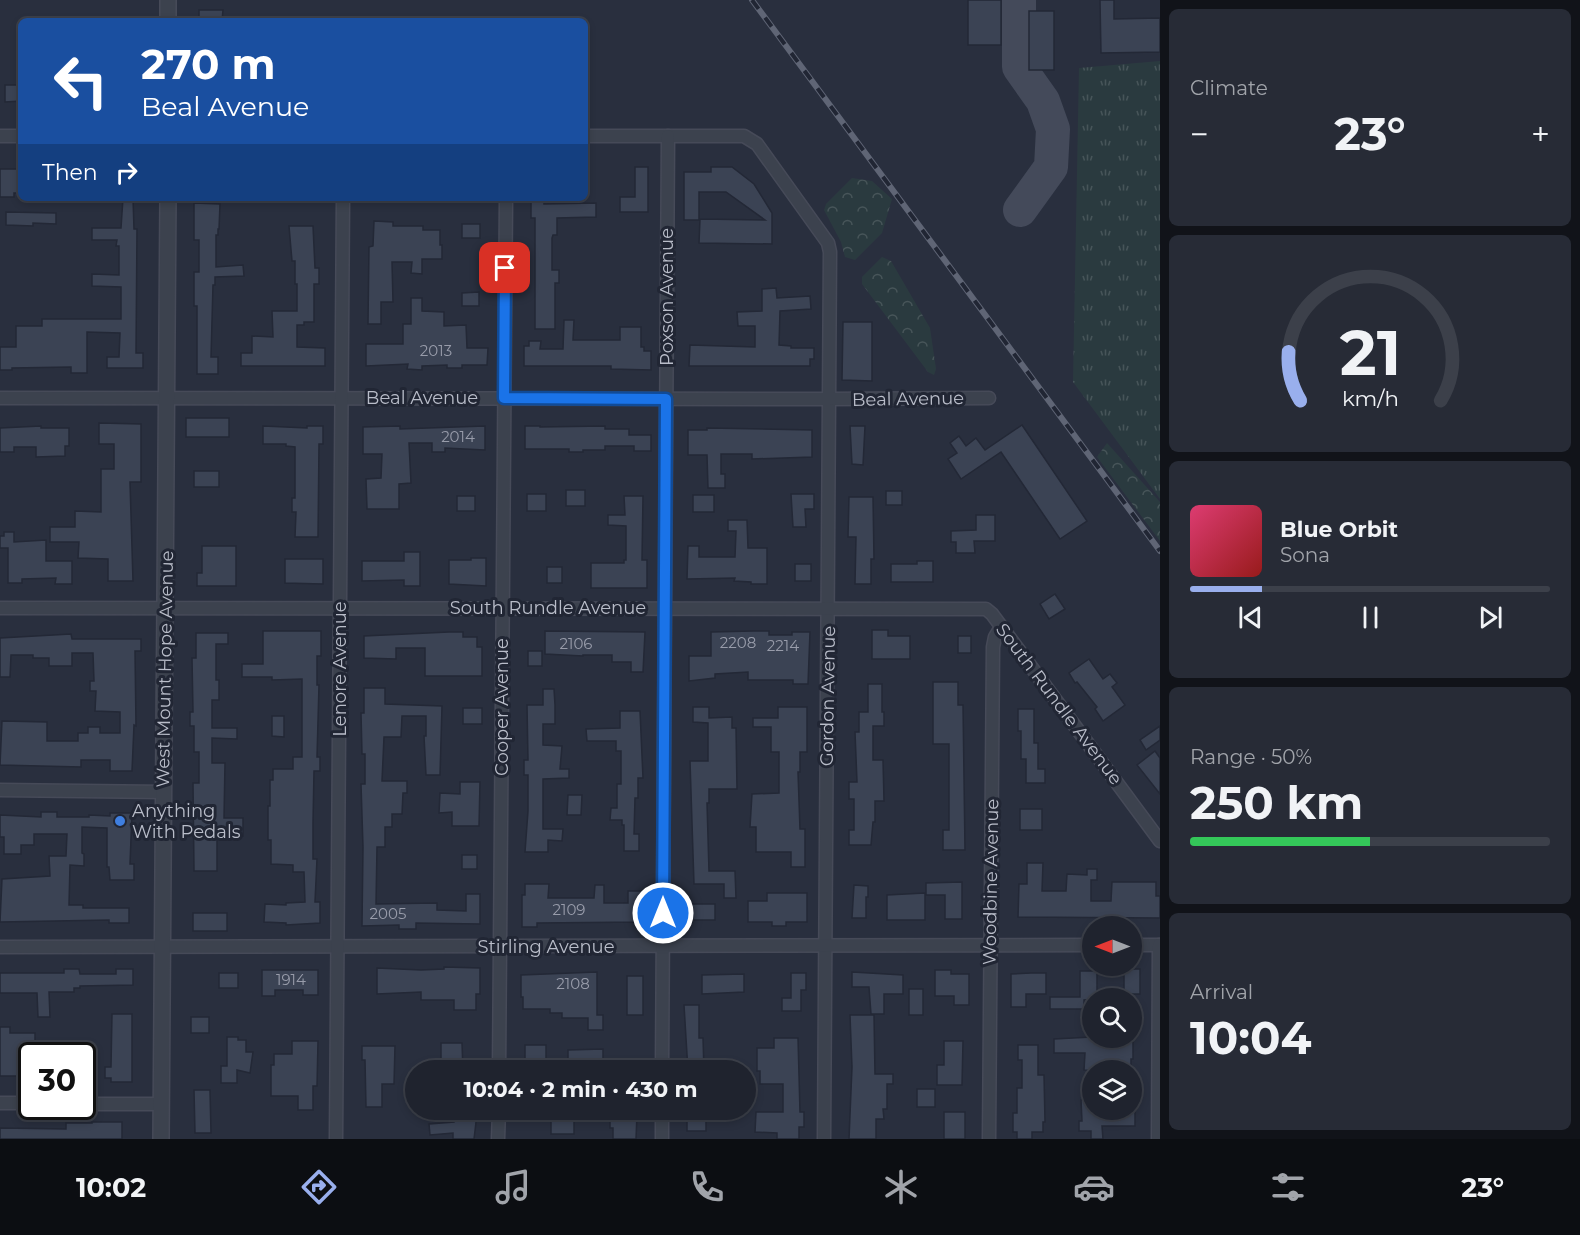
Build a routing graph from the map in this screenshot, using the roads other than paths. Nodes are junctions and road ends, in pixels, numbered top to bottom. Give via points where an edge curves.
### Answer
1 (168, 0) edge
2 (168, 18) edge
3 (0, 136) edge
4 (18, 136) edge
5 (588, 136) edge
6 (668, 136) junction
7 (168, 201) edge
8 (343, 201) edge
9 (506, 201) edge
10 (168, 397) junction
11 (0, 398) edge
12 (342, 398) junction
13 (504, 398) junction
14 (988, 398) dead end
15 (666, 399) junction
16 (829, 399) junction
17 (0, 608) edge
18 (165, 608) junction
19 (341, 608) junction
20 (503, 608) junction
21 (666, 608) junction
22 (829, 608) junction
23 (1001, 627) junction
24 (0, 790) edge
25 (164, 792) junction
26 (1160, 840) edge
27 (990, 945) junction
28 (1082, 945) edge
29 (1142, 945) edge
30 (1159, 945) edge
31 (663, 946) junction
32 (825, 946) junction
33 (0, 947) edge
34 (338, 947) junction
35 (500, 947) junction
36 (164, 948) junction
37 (499, 1060) edge
38 (662, 1060) edge
39 (0, 1103) edge
40 (18, 1103) edge
41 (1159, 1103) edge
42 (96, 1104) edge
43 (162, 1104) junction
44 (499, 1120) edge
45 (662, 1120) edge
46 (161, 1139) edge
47 (336, 1139) edge
48 (498, 1139) edge
49 (662, 1139) edge
50 (824, 1139) edge
51 (989, 1139) edge
52 (1158, 1139) edge

1 - 2 street
3 - 4 street
5 - 6 street
6 - 15 street, Poxson Avenue
6 - 16 street, Gordon Avenue via 752,139 824,234 830,252
7 - 10 street, West Mount Hope Avenue
8 - 12 street, Lenore Avenue
9 - 13 street, Cooper Avenue
10 - 11 street, Beal Avenue
10 - 12 street, Beal Avenue
10 - 18 street, West Mount Hope Avenue
12 - 13 street, Beal Avenue
12 - 19 street, Lenore Avenue
13 - 15 street, Beal Avenue
13 - 20 street, Cooper Avenue
14 - 16 street, Beal Avenue
15 - 16 street, Beal Avenue
15 - 21 street, Poxson Avenue
16 - 22 street, Gordon Avenue
17 - 18 street, South Rundle Avenue
18 - 19 street, South Rundle Avenue
18 - 25 street, West Mount Hope Avenue
19 - 20 street, South Rundle Avenue
19 - 34 street, Lenore Avenue
20 - 21 street, South Rundle Avenue
20 - 35 street, Cooper Avenue
21 - 22 street, South Rundle Avenue
21 - 31 street, Poxson Avenue
22 - 23 street, South Rundle Avenue via 977,608 986,609
22 - 32 street, Gordon Avenue
23 - 26 street, South Rundle Avenue
23 - 27 street, Woodbine Avenue via 993,647
24 - 25 street
25 - 36 street, West Mount Hope Avenue
27 - 28 street, Stirling Avenue
27 - 32 street, Stirling Avenue
27 - 51 street, Woodbine Avenue
29 - 30 street
30 - 41 street
31 - 32 street, Stirling Avenue
31 - 35 street, Stirling Avenue
31 - 38 street, Poxson Avenue
32 - 50 street, Gordon Avenue
33 - 36 street, Stirling Avenue
34 - 35 street, Stirling Avenue
34 - 36 street, Stirling Avenue
34 - 47 street, Lenore Avenue
35 - 37 street, Cooper Avenue
36 - 43 street, West Mount Hope Avenue
39 - 40 street
41 - 52 street
42 - 43 street
43 - 46 street, West Mount Hope Avenue
44 - 48 street
45 - 49 street

